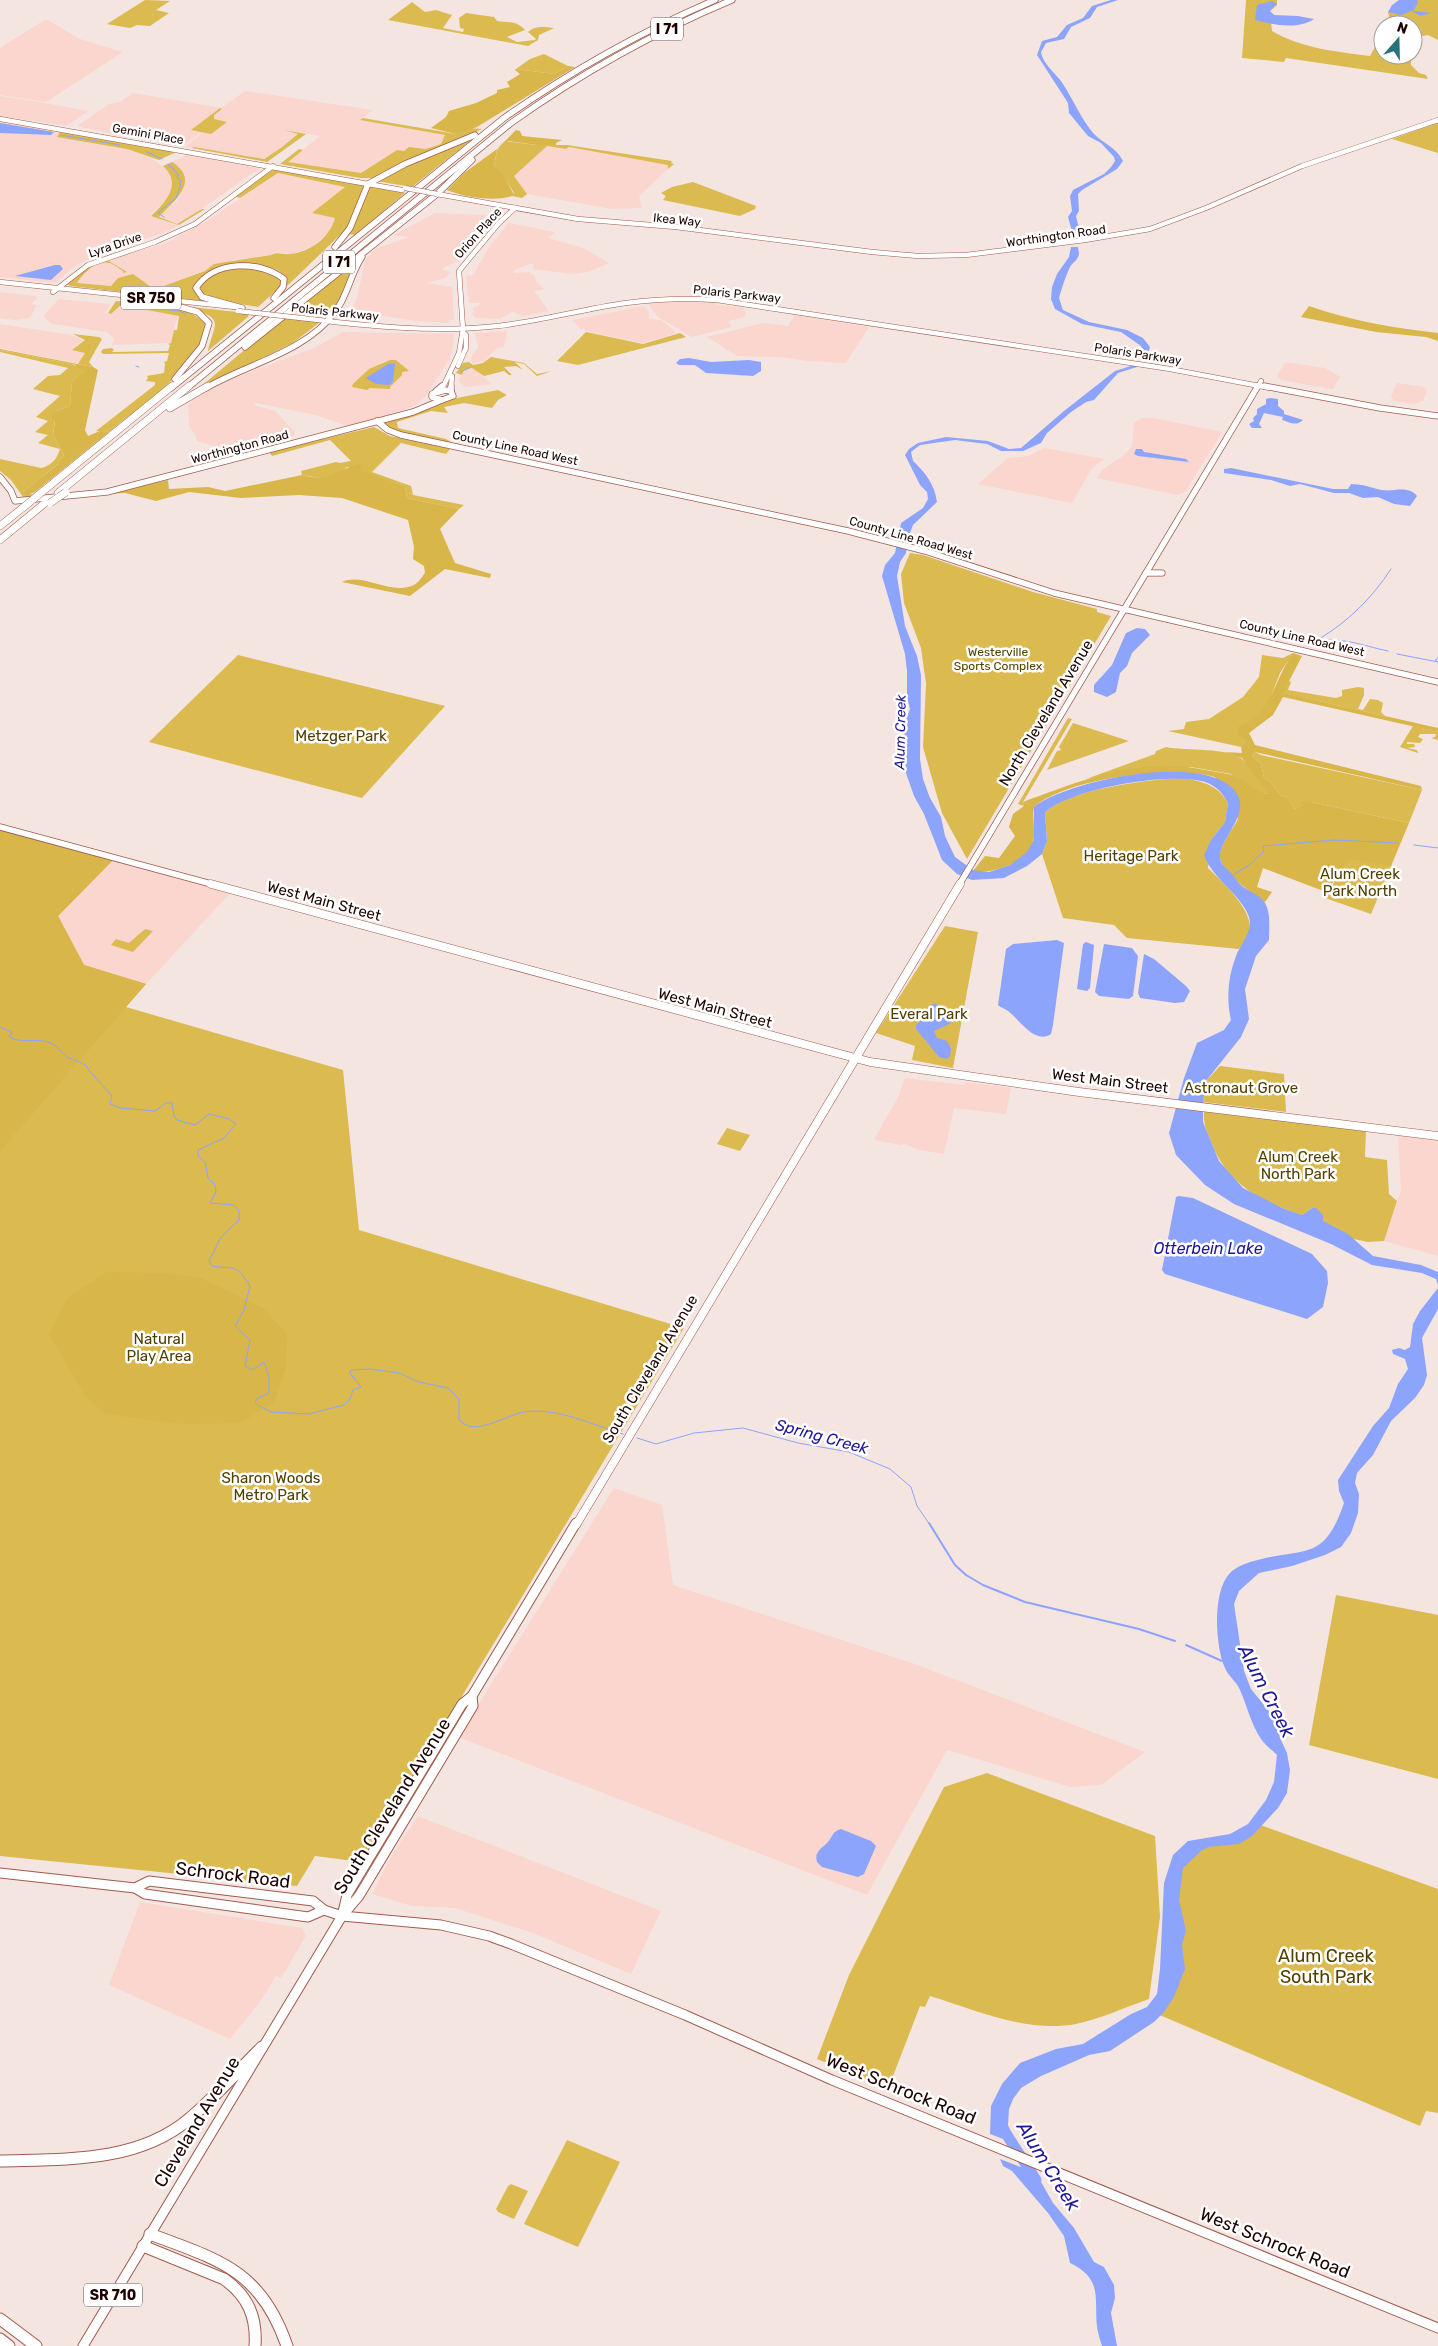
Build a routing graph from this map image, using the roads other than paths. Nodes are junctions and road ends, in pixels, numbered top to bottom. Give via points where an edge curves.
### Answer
1 (715, 0) edge
2 (732, 0) edge
3 (560, 89) junction
4 (504, 118) junction
5 (0, 119) edge
6 (1438, 120) edge
7 (271, 166) junction
8 (369, 183) junction
9 (436, 195) junction
10 (513, 209) junction
11 (373, 244) junction
12 (918, 258) joint
13 (307, 276) junction
14 (0, 282) edge
15 (0, 286) edge
16 (56, 289) junction
17 (166, 303) junction
18 (240, 310) junction
19 (329, 319) junction
20 (463, 329) junction
21 (446, 376) junction
22 (1260, 383) junction
23 (170, 384) junction
24 (451, 388) junction
25 (434, 393) junction
26 (442, 400) junction
27 (1364, 405) junction
28 (170, 408) junction
29 (1431, 411) junction
30 (1438, 412) edge
31 (1438, 416) edge
32 (377, 421) junction
33 (76, 464) junction
34 (0, 477) edge
35 (66, 492) joint
36 (58, 493) joint
37 (48, 503) junction
38 (25, 506) joint
39 (0, 526) edge
40 (0, 540) edge
41 (1151, 565) junction
42 (1146, 573) junction
43 (1124, 610) junction
44 (1438, 682) edge
45 (0, 827) edge
46 (854, 1059) junction
47 (1438, 1136) edge
48 (0, 1873) edge
49 (135, 1888) junction
50 (324, 1910) junction
51 (342, 1916) junction
52 (262, 2048) junction
53 (0, 2161) edge
54 (150, 2234) junction
55 (143, 2246) junction
56 (0, 2319) edge
57 (1438, 2328) edge
58 (0, 2339) edge
59 (83, 2345) edge
60 (9, 2346) edge
61 (36, 2346) edge
62 (255, 2346) edge
63 (286, 2346) edge

1 - 4 highway, I 71 via 608,52
2 - 3 highway, I 71 via 637,44
3 - 9 highway via 492,142
3 - 36 highway, I 71 via 484,144
4 - 8 highway via 464,141 405,164
4 - 13 highway, I 71
5 - 7 main road, Gemini Place
6 - 12 main road, Worthington Road via 1302,166 1153,231 1060,245
7 - 8 main road, Gemini Place
7 - 16 main road, Lyra Drive via 190,222 157,238 90,260 73,270
8 - 9 main road, Gemini Place, bridge
8 - 13 highway via 343,240
9 - 10 main road, Ikea Way
9 - 11 highway
10 - 12 main road, Ikea Way via 577,221 684,231 870,256
10 - 20 main road, Orion Place via 459,271
11 - 19 highway via 359,259 345,298
11 - 28 highway
13 - 33 highway, I 71
14 - 16 main road, Polaris Parkway / SR 750
15 - 16 main road, Polaris Parkway / SR 750
16 - 17 main road, Polaris Parkway / SR 750
16 - 18 main road, Polaris Parkway / SR 750
17 - 18 main road, Polaris Parkway / SR 750
17 - 23 highway via 198,312 209,323 204,343 197,354
18 - 19 main road, Polaris Parkway / SR 750, bridge
18 - 23 highway via 202,297 196,288 198,283 209,273 237,266 266,268 284,279 283,287 271,301
19 - 20 main road, Polaris Parkway via 407,328
19 - 28 highway via 290,348 222,379
20 - 21 main road, Orion Place via 458,356
20 - 22 main road, Polaris Parkway via 516,324 646,301 713,300 1149,363
20 - 24 main road, Orion Place via 466,348 451,377
21 - 24 main road
21 - 25 main road, Orion Place via 443,387
22 - 27 main road, Polaris Parkway
22 - 29 main road, Polaris Parkway
22 - 41 main road, North Cleveland Avenue
23 - 33 highway
24 - 25 main road
24 - 26 main road, Worthington Road via 453,396
25 - 26 main road via 434,398
25 - 32 main road, Worthington Road via 420,407
26 - 32 main road, Worthington Road via 419,411
27 - 29 main road
27 - 31 main road, Polaris Parkway
28 - 35 highway
29 - 30 main road, Polaris Parkway
32 - 34 main road, Worthington Road via 107,492 15,501
32 - 43 main road, County Line Road West via 401,435 884,540 1044,590
33 - 38 highway, I 71, bridge
35 - 37 highway, bridge
36 - 37 highway, I 71, bridge
37 - 40 highway, I 71
38 - 39 highway, I 71
41 - 42 main road, North Cleveland Avenue
41 - 42 main road via 1162,572
42 - 43 main road, North Cleveland Avenue
43 - 44 main road, County Line Road West
43 - 46 main road, North Cleveland Avenue
45 - 46 main road, West Main Street
46 - 47 main road, West Main Street via 1035,1086
46 - 51 main road, South Cleveland Avenue via 472,1696 473,1706 359,1896
48 - 49 main road, Schrock Road
49 - 50 main road, Schrock Road via 145,1894 308,1917
49 - 50 main road, Schrock Road via 149,1880 314,1901
50 - 51 main road, Schrock Road
51 - 52 main road, Cleveland Avenue / SR 710
51 - 57 main road, West Schrock Road via 411,1921 497,1938 832,2080
52 - 53 highway via 188,2120 148,2144 83,2158
52 - 54 main road, Cleveland Avenue / SR 710
54 - 55 main road, Cleveland Avenue / SR 710
54 - 63 highway via 221,2263 253,2283 277,2314
55 - 59 main road, Cleveland Avenue / SR 710
55 - 62 highway via 234,2286 252,2311 257,2326
56 - 61 highway
58 - 60 highway

